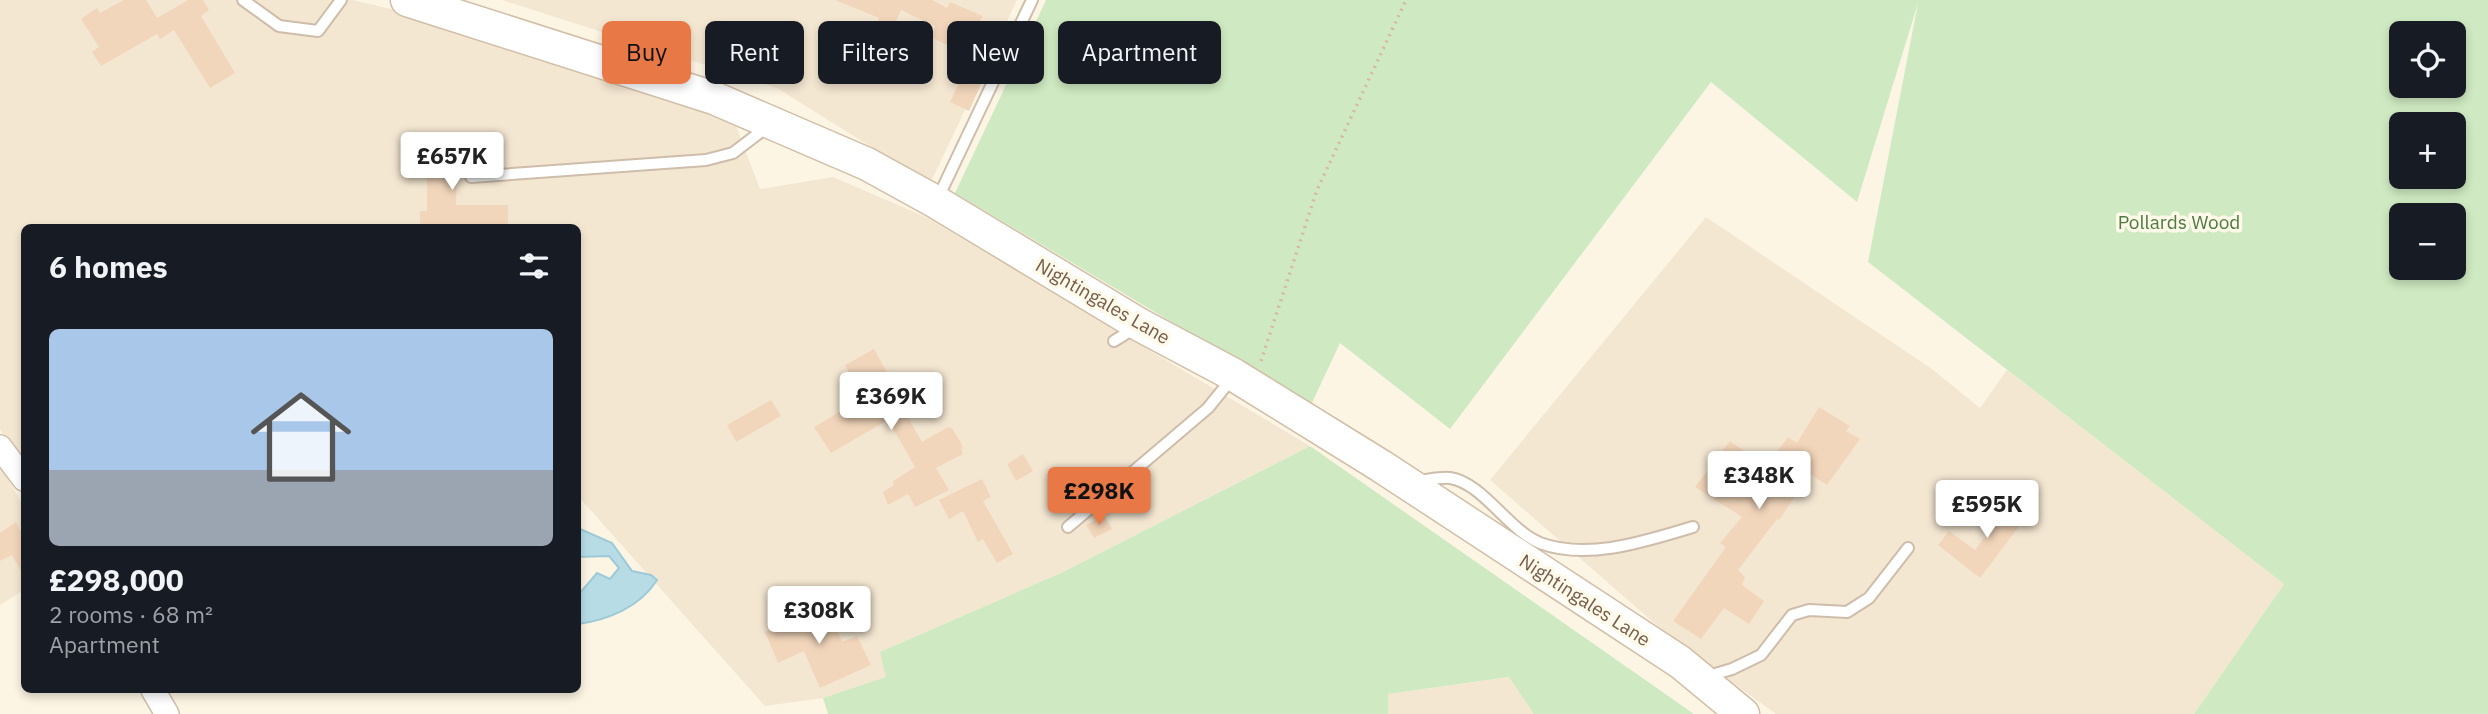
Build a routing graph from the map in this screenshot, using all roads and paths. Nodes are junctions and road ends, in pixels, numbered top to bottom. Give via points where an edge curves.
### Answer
1 (243, 0) edge
2 (341, 0) edge
3 (407, 0) edge
4 (1032, 0) edge
5 (1406, 0) edge
6 (772, 124) junction
7 (471, 177) dead end
8 (936, 201) junction
9 (1246, 374) junction
10 (0, 447) edge
11 (21, 475) edge
12 (1404, 482) junction
13 (1068, 527) dead end
14 (1693, 527) dead end
15 (1908, 548) dead end
16 (1699, 678) junction
17 (155, 693) edge
18 (167, 714) edge
19 (1743, 714) edge

1 - 2 lane via 279,26 318,31
3 - 6 main road, Nightingales Lane via 714,98
4 - 8 lane
5 - 9 path via 1317,190
6 - 7 lane via 733,153 706,160
6 - 8 main road, Nightingales Lane via 867,163
8 - 9 main road, Nightingales Lane via 1127,333
9 - 12 main road, Nightingales Lane
9 - 13 lane
10 - 11 street
12 - 14 lane via 1449,478 1465,484 1532,539 1558,547 1637,544
12 - 16 main road, Nightingales Lane
15 - 16 lane via 1869,598 1847,612 1809,610 1792,615 1761,655
16 - 19 main road, Nightingales Lane
17 - 18 street

